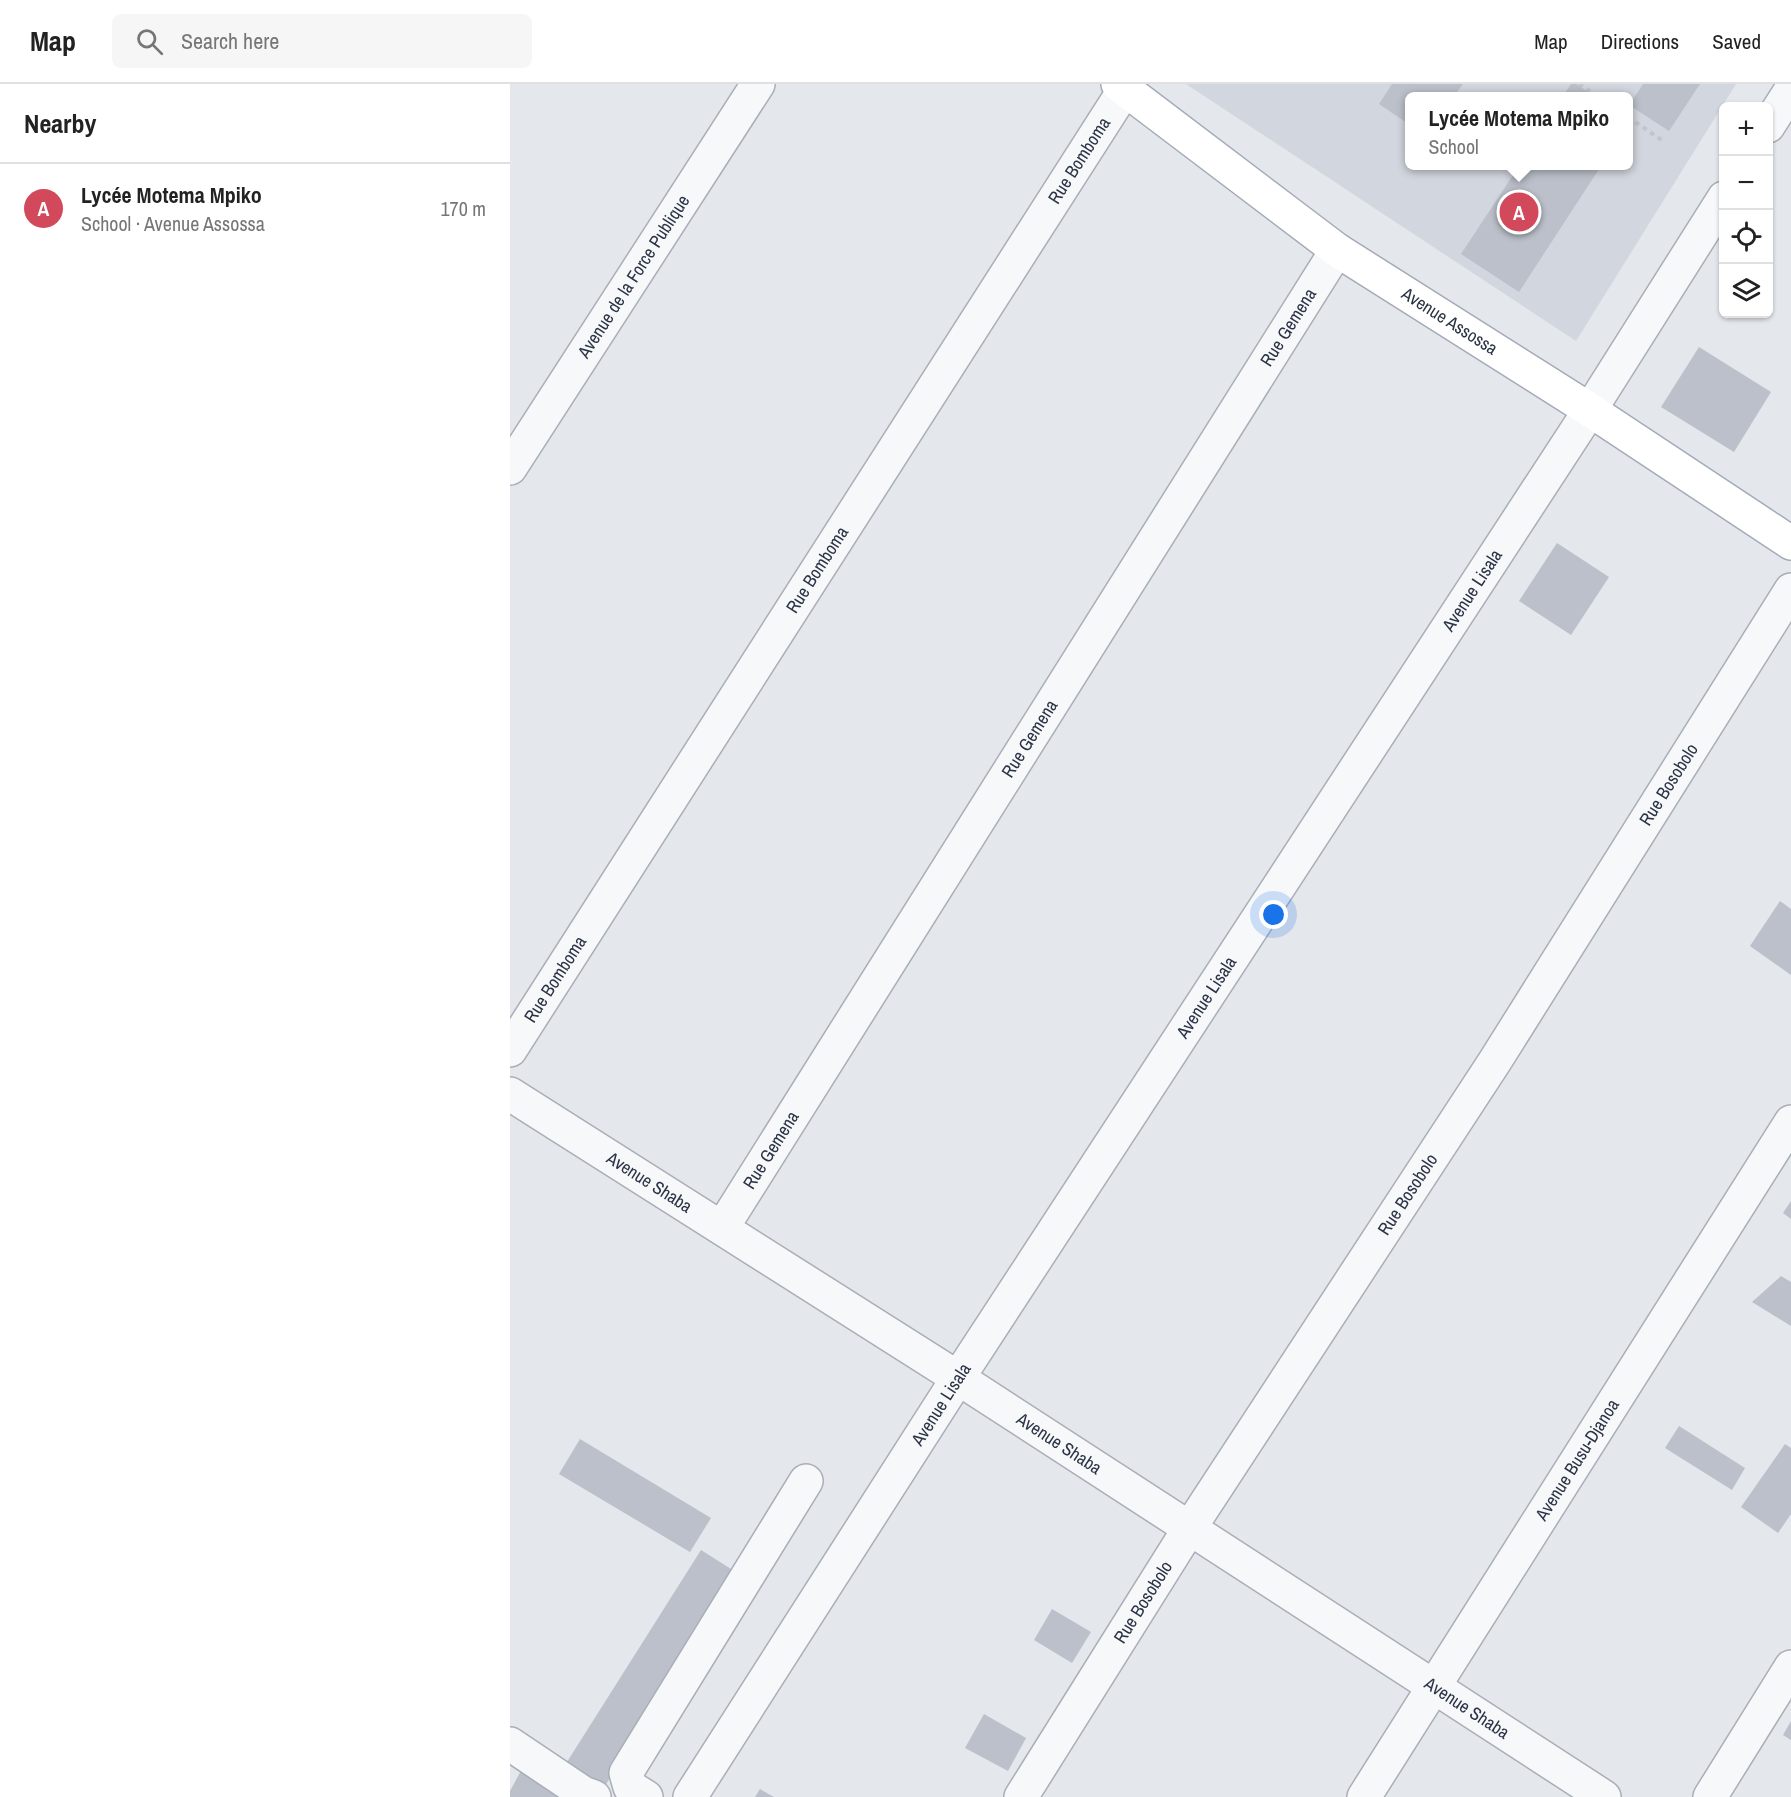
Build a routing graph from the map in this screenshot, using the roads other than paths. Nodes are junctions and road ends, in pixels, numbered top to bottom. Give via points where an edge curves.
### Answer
1 (758, 84) edge
2 (1121, 87) edge
3 (1791, 90) edge
4 (1773, 118) edge
5 (1719, 206) edge
6 (1337, 250) junction
7 (1590, 410) junction
8 (510, 468) edge
9 (1791, 543) edge
10 (1791, 590) edge
11 (510, 1050) edge
12 (510, 1094) edge
13 (1791, 1122) edge
14 (722, 1228) junction
15 (958, 1378) junction
16 (806, 1481) dead end
17 (1190, 1529) junction
18 (1791, 1667) edge
19 (1434, 1687) junction
20 (510, 1744) edge
21 (627, 1794) edge
22 (594, 1797) edge
23 (690, 1797) edge
24 (1020, 1797) edge
25 (1364, 1797) edge
26 (1604, 1797) edge
27 (1710, 1797) edge

1 - 8 street, Avenue de la Force Publique
2 - 6 main road, Avenue Assossa
2 - 11 street, Rue Bomboma
3 - 4 street
5 - 7 street, Avenue Lisala
6 - 7 main road, Avenue Assossa
6 - 14 street, Rue Gemena
7 - 9 main road, Avenue Assossa
7 - 15 street, Avenue Lisala
10 - 17 street, Rue Bosobolo via 1496,1061
12 - 14 street, Avenue Shaba
13 - 19 street, Avenue Busu-Djanoa
14 - 15 street, Avenue Shaba
15 - 17 street, Avenue Shaba
15 - 23 street, Avenue Lisala
16 - 21 street via 626,1773
17 - 19 street, Avenue Shaba
17 - 24 street, Rue Bosobolo
18 - 27 street
19 - 25 street, Avenue Busu-Djanoa
19 - 26 street, Avenue Shaba
20 - 22 street

